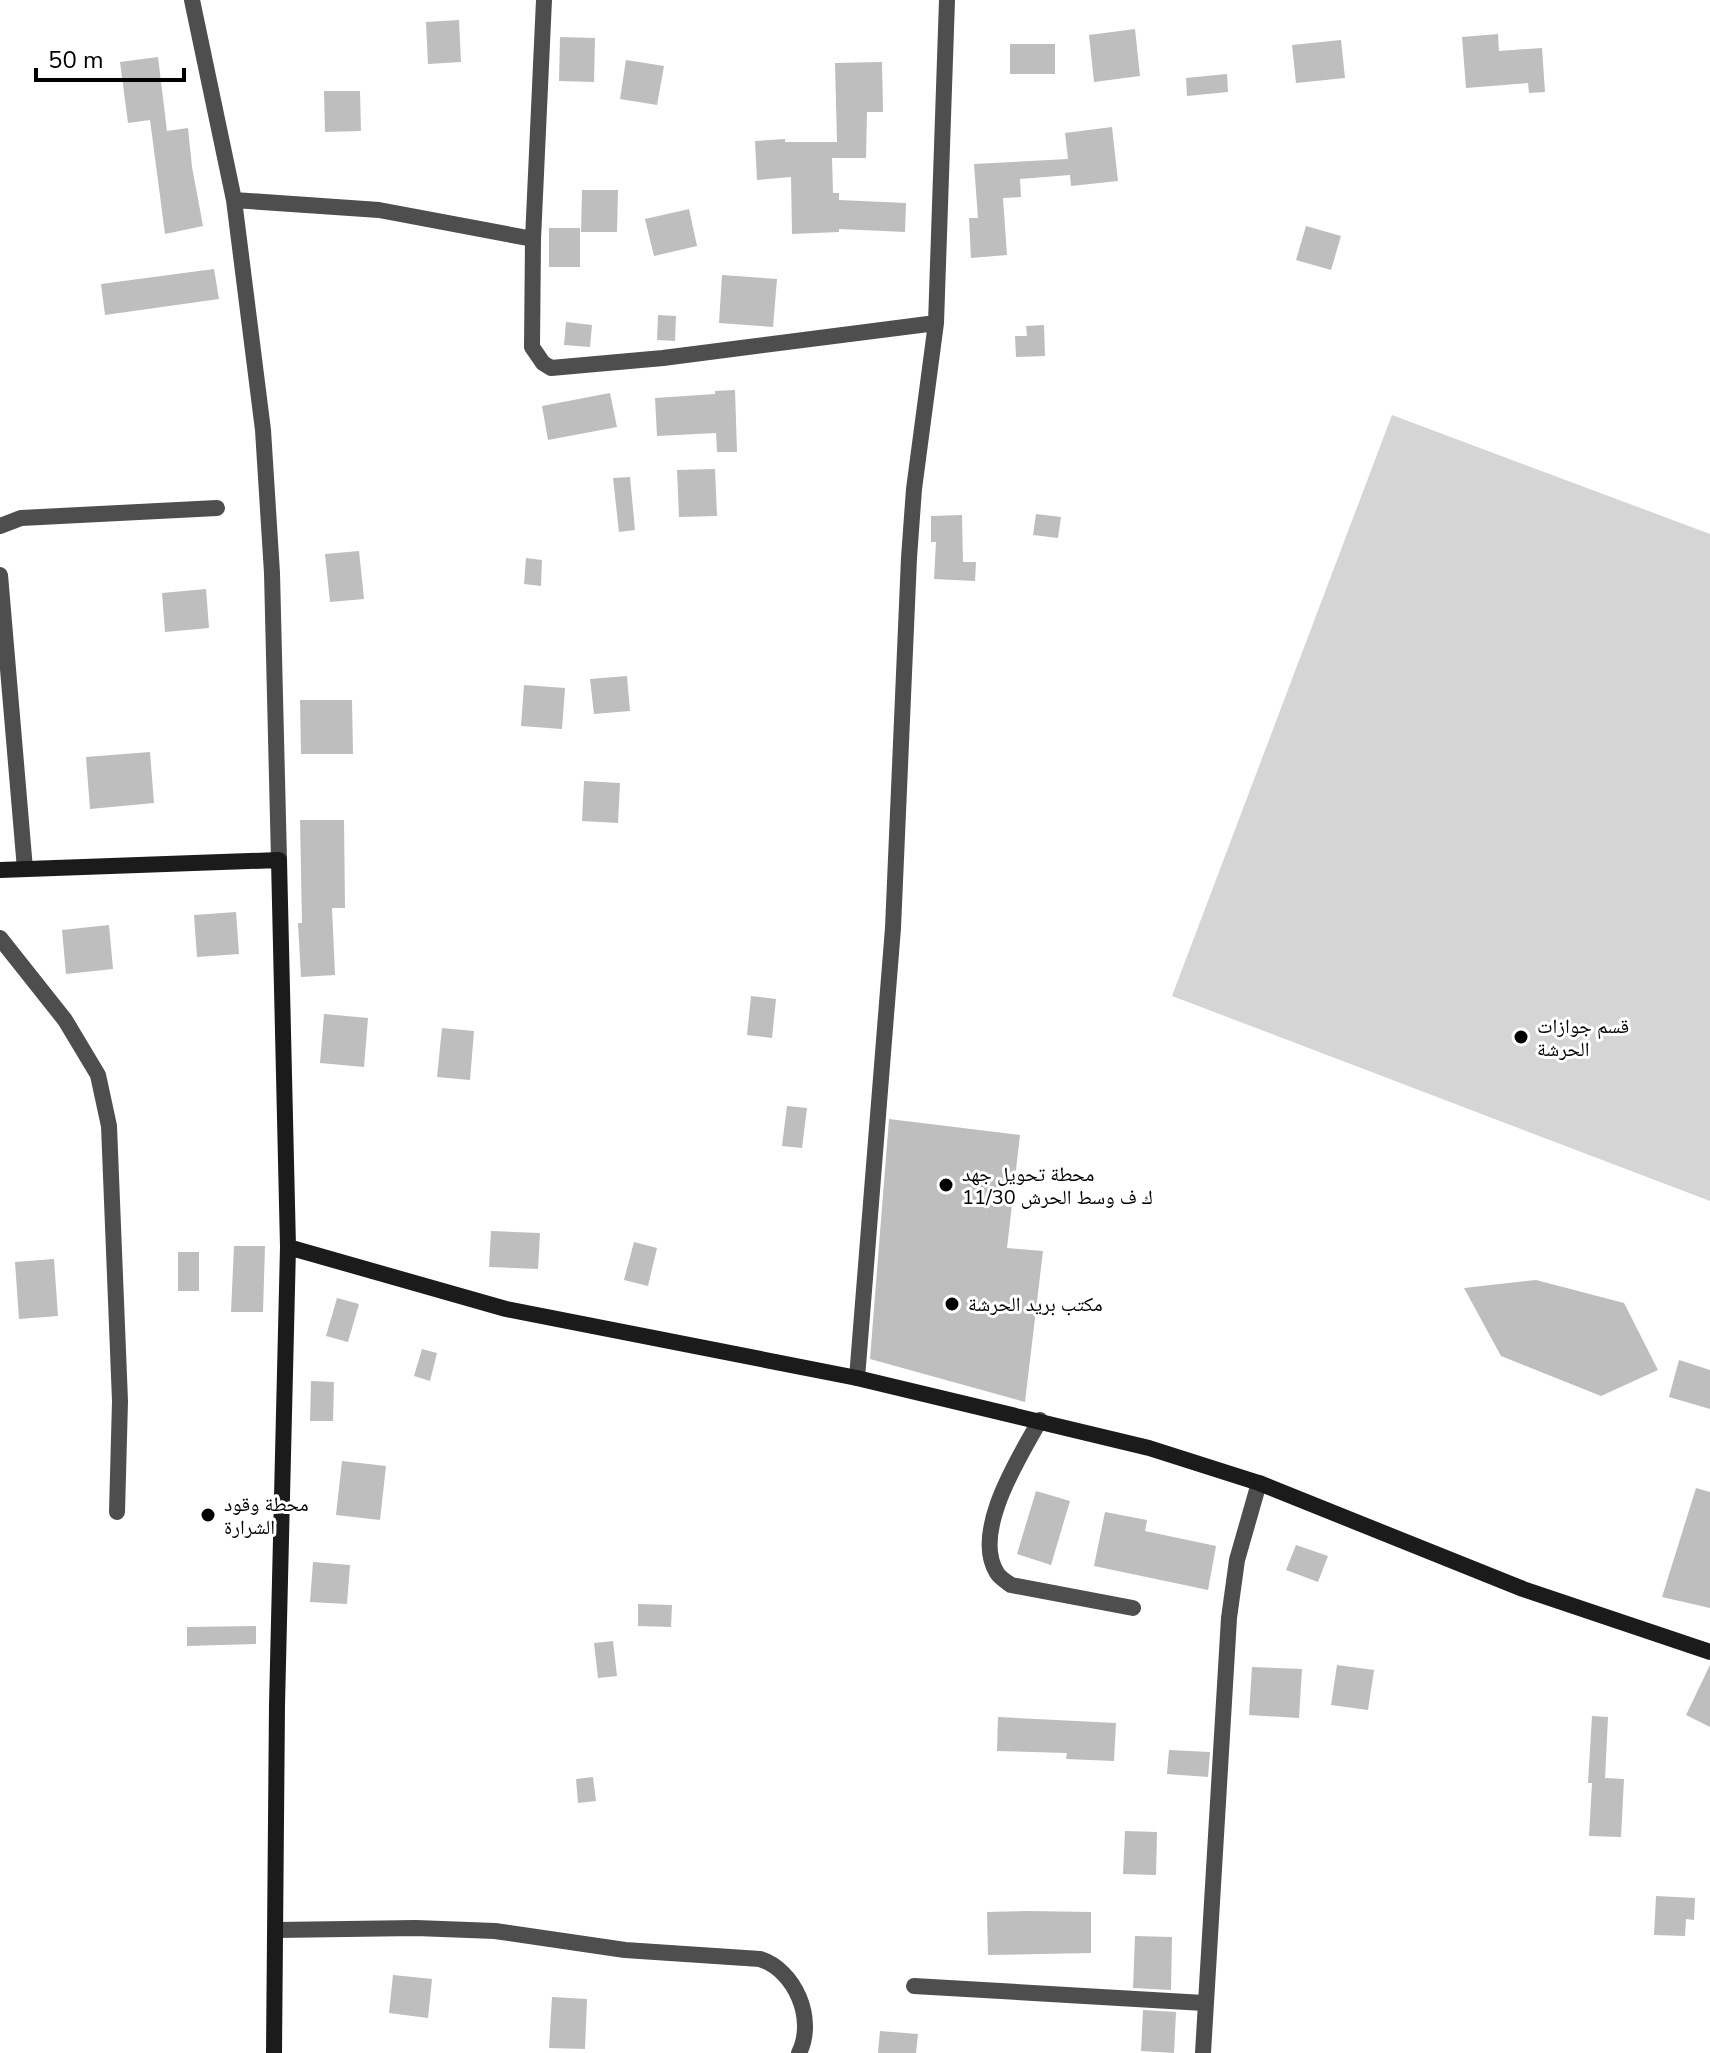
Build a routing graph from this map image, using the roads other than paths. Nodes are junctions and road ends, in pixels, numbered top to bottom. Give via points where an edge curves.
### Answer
1 (192, 0) edge
2 (544, 0) edge
3 (947, 0) edge
4 (234, 200) junction
5 (533, 239) junction
6 (936, 323) junction
7 (217, 508) dead end
8 (0, 526) edge
9 (0, 575) edge
10 (279, 860) junction
11 (25, 869) junction
12 (0, 870) edge
13 (0, 938) edge
14 (288, 1247) junction
15 (857, 1378) junction
16 (1040, 1420) junction
17 (1259, 1483) junction
18 (117, 1512) dead end
19 (1133, 1608) dead end
20 (1710, 1652) edge
21 (276, 1930) junction
22 (914, 1986) dead end
23 (1204, 2003) junction
24 (274, 2053) edge
25 (799, 2053) edge
26 (1203, 2053) edge

1 - 4 street
2 - 5 street
3 - 6 street
4 - 5 street via 379,210
4 - 10 street via 263,430
5 - 6 street via 532,347 551,368
6 - 15 street via 914,489 893,928
7 - 8 street via 21,518
9 - 11 street
10 - 11 street
10 - 14 street
11 - 12 street
13 - 18 street via 65,1020 98,1075 109,1126 120,1387
14 - 15 street via 506,1309
14 - 21 street
15 - 16 street
16 - 17 street
16 - 19 street via 995,1514 990,1539 997,1575 1011,1585
17 - 20 street via 1523,1589
17 - 23 street via 1237,1560 1229,1618
21 - 24 street
21 - 25 street via 495,1931 625,1950 760,1959 783,1971 801,2003 806,2021
22 - 23 street
23 - 26 street

